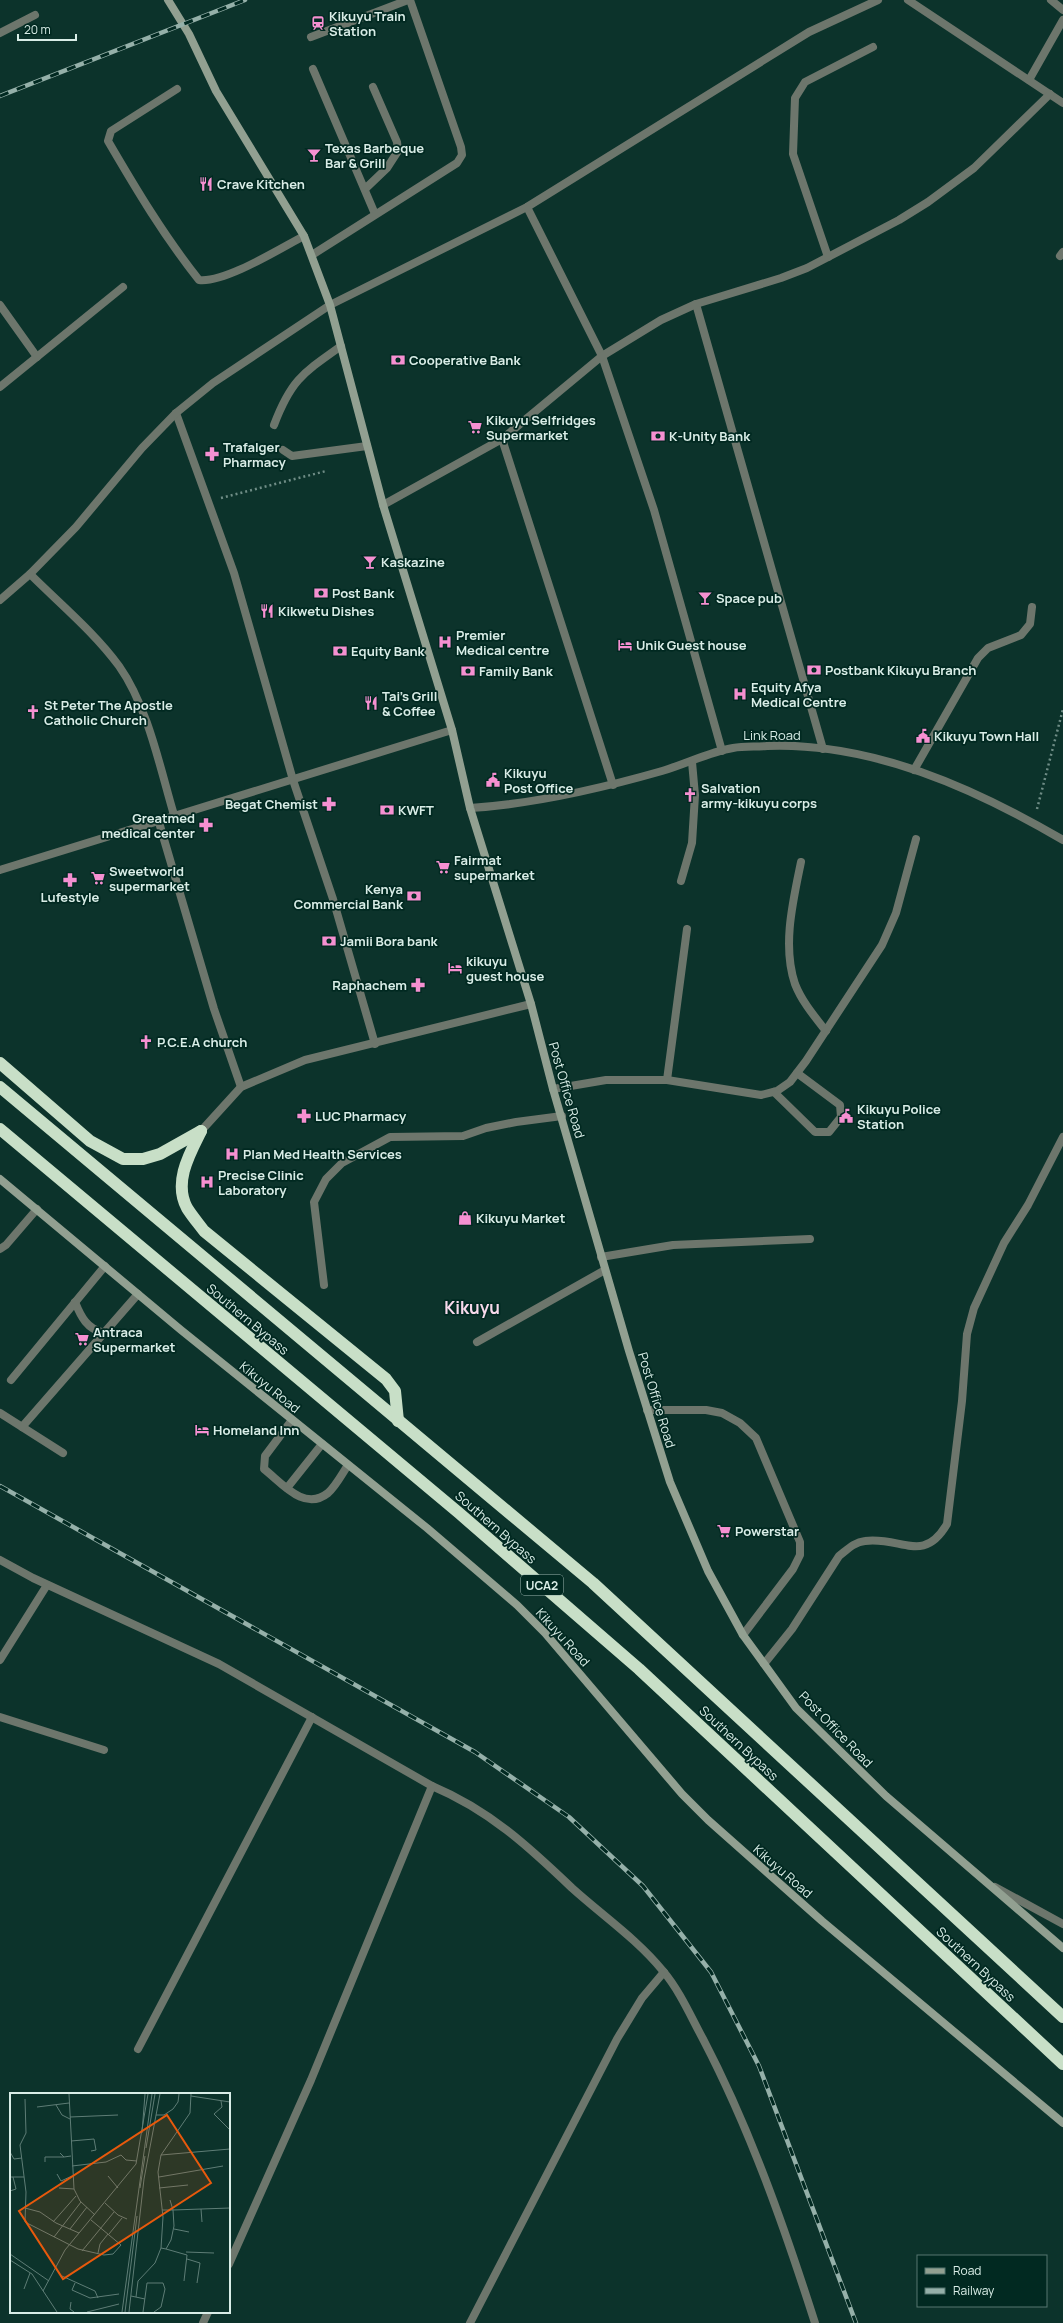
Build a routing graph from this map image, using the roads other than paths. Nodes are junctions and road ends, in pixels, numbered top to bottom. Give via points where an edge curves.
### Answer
1 (168, 0) edge
2 (409, 0) edge
3 (878, 0) edge
4 (908, 0) edge
5 (1051, 0) edge
6 (1063, 10) edge
7 (35, 15) dead end
8 (1063, 20) edge
9 (0, 33) edge
10 (311, 37) dead end
11 (873, 47) dead end
12 (313, 68) dead end
13 (1029, 80) junction
14 (373, 87) dead end
15 (177, 89) dead end
16 (1050, 94) junction
17 (1063, 103) edge
18 (365, 189) junction
19 (527, 207) junction
20 (376, 214) junction
21 (304, 236) junction
22 (312, 255) junction
23 (828, 257) junction
24 (123, 287) dead end
25 (696, 304) junction
26 (0, 305) edge
27 (330, 305) junction
28 (341, 346) junction
29 (602, 356) junction
30 (37, 357) junction
31 (0, 388) edge
32 (176, 413) junction
33 (274, 425) dead end
34 (502, 439) junction
35 (367, 446) junction
36 (283, 450) dead end
37 (383, 505) junction
38 (30, 574) junction
39 (0, 600) edge
40 (1032, 607) dead end
41 (452, 730) junction
42 (823, 749) junction
43 (722, 751) junction
44 (692, 762) junction
45 (914, 770) junction
46 (293, 780) junction
47 (613, 785) junction
48 (470, 808) junction
49 (174, 815) junction
50 (158, 819) junction
51 (916, 839) dead end
52 (1063, 840) edge
53 (801, 862) dead end
54 (0, 870) edge
55 (681, 881) dead end
56 (687, 929) dead end
57 (531, 1004) junction
58 (826, 1031) junction
59 (375, 1044) junction
60 (0, 1063) edge
61 (796, 1073) junction
62 (667, 1080) junction
63 (0, 1087) edge
64 (241, 1087) junction
65 (553, 1089) junction
66 (774, 1092) junction
67 (562, 1116) junction
68 (0, 1130) edge
69 (201, 1131) junction
70 (1063, 1137) edge
71 (0, 1179) edge
72 (37, 1209) junction
73 (810, 1239) dead end
74 (0, 1249) edge
75 (601, 1257) junction
76 (105, 1266) junction
77 (605, 1270) junction
78 (324, 1285) dead end
79 (138, 1294) junction
80 (75, 1302) junction
81 (104, 1333) junction
82 (477, 1342) dead end
83 (11, 1380) dead end
84 (647, 1410) junction
85 (0, 1413) edge
86 (292, 1420) junction
87 (398, 1421) junction
88 (22, 1427) junction
89 (322, 1444) junction
90 (62, 1453) dead end
91 (348, 1465) junction
92 (287, 1488) junction
93 (0, 1560) edge
94 (48, 1585) junction
95 (743, 1635) junction
96 (0, 1660) edge
97 (764, 1664) junction
98 (0, 1717) edge
99 (312, 1717) junction
100 (104, 1750) dead end
101 (432, 1786) junction
102 (985, 1882) junction
103 (1063, 1924) edge
104 (1063, 1948) edge
105 (664, 1972) junction
106 (1063, 2017) edge
107 (138, 2049) dead end
108 (1063, 2064) edge
109 (1063, 2123) edge
110 (230, 2262) edge
111 (208, 2313) edge
112 (203, 2323) edge
113 (470, 2323) edge
114 (815, 2323) edge

1 - 21 street, Post Office Road via 189,34 216,91
2 - 10 street
2 - 20 street via 462,155 457,163
3 - 19 street via 809,32
4 - 13 street
5 - 6 street
7 - 9 street
8 - 13 street
11 - 23 street via 805,82 795,98 793,154
12 - 18 street
13 - 16 street
14 - 18 street via 399,147 392,162
15 - 21 street via 111,131 108,141 142,199 199,280 210,281 229,274
16 - 17 street
16 - 23 street via 974,168 928,202
18 - 20 street
19 - 27 street
19 - 29 street
20 - 22 street
21 - 22 street, Post Office Road
22 - 27 street, Post Office Road
23 - 25 street via 781,278
24 - 30 street
25 - 29 street via 661,320
25 - 42 street
26 - 30 street
27 - 28 street, Post Office Road
27 - 32 street via 213,383
28 - 33 street via 298,379 284,398
28 - 35 street, Post Office Road
29 - 34 street
29 - 43 street via 654,510
30 - 31 street
32 - 38 street via 142,448 76,528
32 - 46 street via 234,573
34 - 37 street
34 - 47 street
35 - 36 street via 292,456
35 - 37 street, Post Office Road
37 - 41 street, Post Office Road
38 - 39 street
38 - 49 street via 95,638 120,667 138,702
40 - 45 street via 1030,624 1021,635 988,648 978,658
41 - 46 street
41 - 48 street, Post Office Road
42 - 43 street, Link Road via 794,745
42 - 45 street, Link Road via 863,754
43 - 44 street, Link Road
44 - 47 street, Link Road
44 - 55 street via 695,795 692,843
45 - 52 street, Link Road via 975,794
46 - 49 street
46 - 59 street via 333,899
47 - 48 street, Link Road via 502,806
48 - 57 street, Post Office Road
49 - 50 street
50 - 54 street
50 - 64 street via 214,1009
51 - 58 street via 896,912 882,945
53 - 58 street via 791,912 790,952 795,984 807,1007
56 - 62 street
57 - 59 street
57 - 65 street, Post Office Road
58 - 61 street
59 - 64 street via 305,1060
60 - 69 highway via 90,1142 123,1159 143,1159 160,1154
61 - 66 street via 790,1082
61 - 66 street via 840,1105 841,1117 829,1132 815,1132
62 - 65 street via 606,1080
62 - 66 street via 761,1095
63 - 87 highway, Southern Bypass / UCA2
64 - 69 street
65 - 67 street, Post Office Road
67 - 75 street, Post Office Road
67 - 78 street via 508,1123 463,1136 390,1137 342,1163 326,1179 314,1202
68 - 108 highway, Southern Bypass / UCA2 via 459,1513 639,1669
69 - 87 highway via 184,1170 182,1195 187,1207 204,1231 386,1380 395,1391
70 - 97 street via 1028,1205 1004,1243 974,1308 967,1334 960,1424 947,1524 930,1544 920,1548 866,1540 849,1548 839,1556 792,1629
71 - 72 street, Kikuyu Road
72 - 74 street
72 - 76 street, Kikuyu Road
73 - 75 street via 673,1245
75 - 77 street, Post Office Road
76 - 79 street, Kikuyu Road
76 - 80 street
77 - 82 street
77 - 84 street, Post Office Road
79 - 81 street
79 - 86 street, Kikuyu Road
80 - 81 street via 80,1315 89,1326
80 - 83 street
81 - 88 street
84 - 95 street, Post Office Road via 670,1482 708,1571
84 - 95 street via 706,1410 722,1413 740,1423 756,1438 800,1542 800,1555 793,1569
85 - 88 street
86 - 89 street, Kikuyu Road
86 - 92 street via 263,1462 264,1469
87 - 106 highway, Southern Bypass / UCA2 via 592,1583
88 - 90 street
89 - 91 street, Kikuyu Road
89 - 92 street
91 - 92 street via 328,1493 316,1499 310,1501 299,1497
91 - 109 street, Kikuyu Road via 473,1567 546,1633 682,1794 724,1835 822,1921
93 - 94 street
94 - 96 street
94 - 99 street via 188,1649
95 - 97 street, Post Office Road
97 - 102 street, Post Office Road via 796,1708 840,1752 886,1796
98 - 100 street
99 - 101 street
99 - 107 street
101 - 105 street via 461,1799 522,1841 634,1940
101 - 110 street via 311,2080
102 - 103 street
102 - 104 street, Post Office Road
105 - 113 street via 642,1998 617,2039
105 - 114 street via 684,2004 736,2105 796,2264
111 - 112 street

